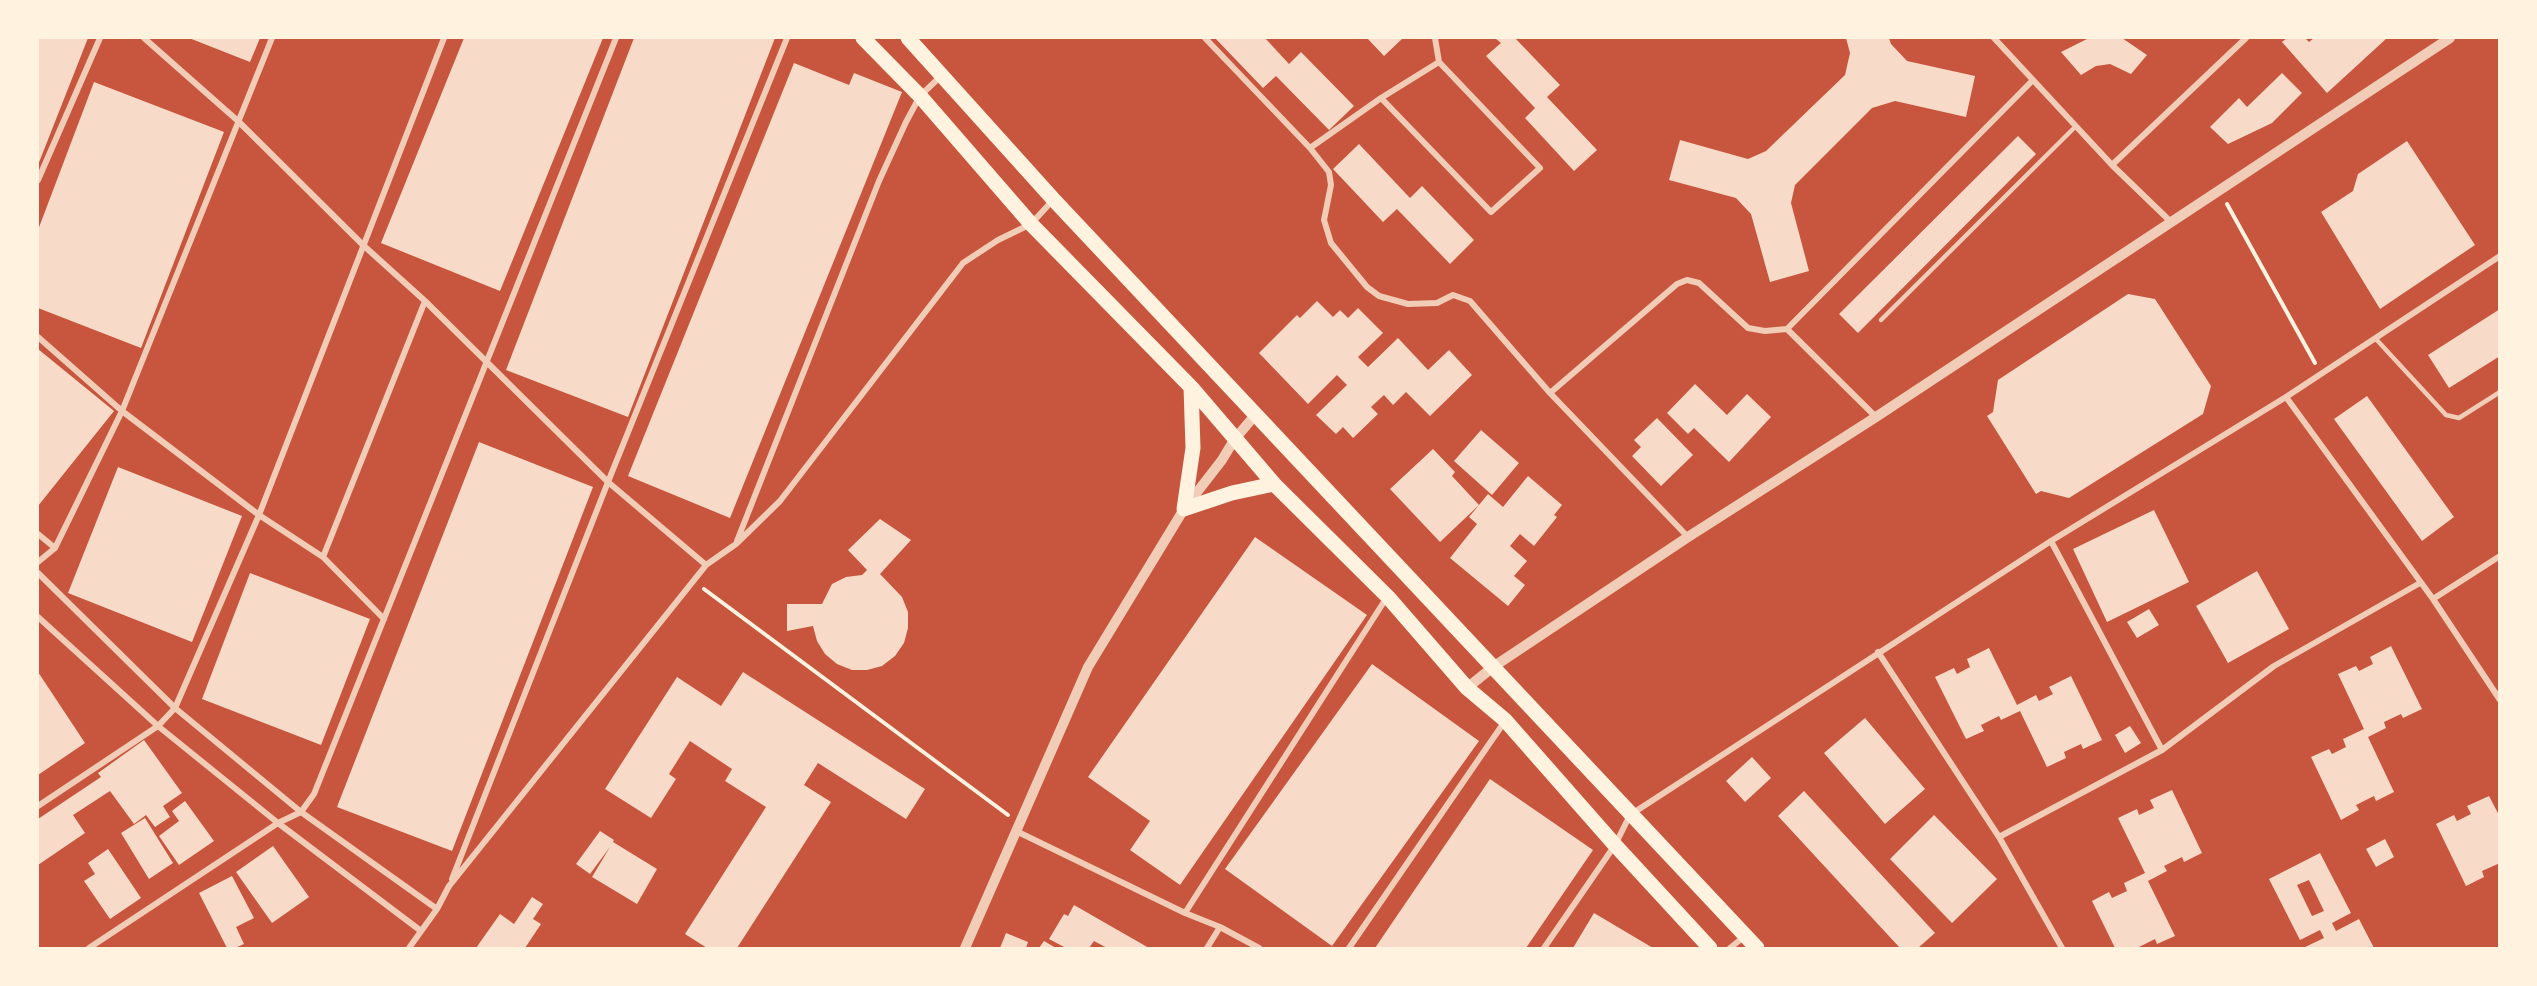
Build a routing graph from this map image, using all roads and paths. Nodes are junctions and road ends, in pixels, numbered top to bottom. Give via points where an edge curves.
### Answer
1 (100, 38) edge
2 (144, 38) edge
3 (272, 38) edge
4 (444, 38) edge
5 (616, 38) edge
6 (787, 38) edge
7 (862, 38) edge
8 (908, 38) edge
9 (1205, 38) edge
10 (1435, 38) edge
11 (1994, 38) edge
12 (2246, 38) edge
13 (2450, 38) edge
14 (1439, 62) junction
15 (942, 74) junction
16 (2033, 80) junction
17 (920, 96) junction
18 (1381, 98) junction
19 (238, 121) junction
20 (2076, 126) junction
21 (1310, 148) junction
22 (2112, 165) junction
23 (38, 180) edge
24 (2219, 191) junction
25 (1054, 200) junction
26 (2172, 222) junction
27 (1031, 224) junction
28 (363, 245) junction
29 (2499, 256) edge
30 (425, 301) junction
31 (1881, 320) dead end
32 (1787, 329) junction
33 (38, 337) edge
34 (2375, 338) junction
35 (486, 363) junction
36 (2321, 374) junction
37 (1191, 387) junction
38 (2499, 392) edge
39 (1550, 393) junction
40 (2286, 398) junction
41 (122, 411) junction
42 (1256, 414) junction
43 (1876, 417) junction
44 (1234, 440) junction
45 (608, 482) junction
46 (1274, 484) junction
47 (1184, 509) junction
48 (259, 515) junction
49 (38, 534) edge
50 (1689, 537) junction
51 (2051, 541) junction
52 (736, 544) junction
53 (55, 548) junction
54 (2499, 556) edge
55 (323, 557) junction
56 (38, 562) edge
57 (706, 565) junction
58 (38, 573) edge
59 (693, 581) junction
60 (2420, 583) junction
61 (1388, 597) junction
62 (2433, 599) junction
63 (38, 617) edge
64 (384, 619) junction
65 (1878, 652) junction
66 (1493, 667) junction
67 (1467, 688) junction
68 (2499, 700) edge
69 (175, 708) junction
70 (1505, 720) junction
71 (158, 726) junction
72 (2162, 750) junction
73 (38, 806) edge
74 (301, 812) junction
75 (1630, 815) junction
76 (278, 823) junction
77 (1018, 827) junction
78 (1999, 837) junction
79 (1615, 845) junction
80 (449, 886) junction
81 (437, 909) junction
82 (1185, 913) junction
83 (1220, 927) junction
84 (421, 931) junction
85 (1745, 935) junction
86 (89, 948) edge
87 (409, 948) edge
88 (965, 948) edge
89 (1207, 948) edge
90 (1259, 948) edge
91 (1349, 948) edge
92 (1544, 948) edge
93 (1710, 948) edge
94 (1730, 948) edge
95 (1757, 948) edge
96 (2062, 948) edge

1 - 23 street
2 - 19 street
3 - 19 street
4 - 28 street
5 - 35 street
6 - 45 street
7 - 17 main road
8 - 15 main road
9 - 21 street
10 - 14 street
11 - 16 street
12 - 22 street
13 - 24 street
14 - 18 street
14 - 18 street via 1540,168 1491,212
15 - 17 street
15 - 25 main road
16 - 20 street
16 - 32 street
17 - 27 main road
17 - 52 street via 875,192
18 - 21 street
19 - 28 street
19 - 41 street
20 - 22 street
20 - 31 lane
21 - 39 street via 1329,172 1331,186 1324,220 1330,243 1367,287 1379,296 1408,304 1437,303 1453,296 1470,301
22 - 26 street
24 - 26 street
24 - 36 path
25 - 27 street
25 - 42 main road
26 - 43 street
27 - 37 main road
27 - 52 street via 963,263 802,475
28 - 30 street
28 - 48 street
29 - 34 street
30 - 35 street
30 - 55 street
32 - 39 street via 1748,328 1699,283 1687,280 1677,284
32 - 43 street
33 - 41 street
34 - 36 street
34 - 38 lane via 2446,416 2459,417
35 - 45 street
35 - 64 street
36 - 40 street
37 - 44 main road
37 - 47 main road via 1192,448
39 - 50 street
40 - 51 street
40 - 60 street
41 - 48 street
41 - 53 street
42 - 44 street
42 - 66 main road
43 - 50 street
44 - 46 main road
44 - 47 street
45 - 57 street
45 - 80 street
46 - 47 main road
46 - 61 main road
47 - 77 street via 1088,667
48 - 55 street
48 - 69 street
49 - 53 street
50 - 66 street
51 - 65 street
51 - 72 street
52 - 57 street
53 - 56 street
54 - 62 street
55 - 64 street
57 - 59 street
58 - 69 street
59 - 77 path
59 - 80 street
60 - 62 street
60 - 72 street via 2274,666
61 - 67 main road
61 - 82 street
62 - 68 street
63 - 71 street
64 - 74 street via 314,794
65 - 75 street
65 - 78 street
66 - 67 street
66 - 75 main road
67 - 70 main road
69 - 71 street
69 - 74 street
70 - 79 main road
70 - 91 street
71 - 73 street
71 - 76 street
72 - 78 street
74 - 76 street
74 - 81 street
75 - 79 street
75 - 85 main road
76 - 84 street
76 - 86 street
77 - 82 street
77 - 88 street
78 - 96 street
79 - 92 street
79 - 93 main road
80 - 81 street
81 - 84 street
82 - 83 street
83 - 89 street
83 - 90 street
84 - 87 street
85 - 94 street
85 - 95 main road

